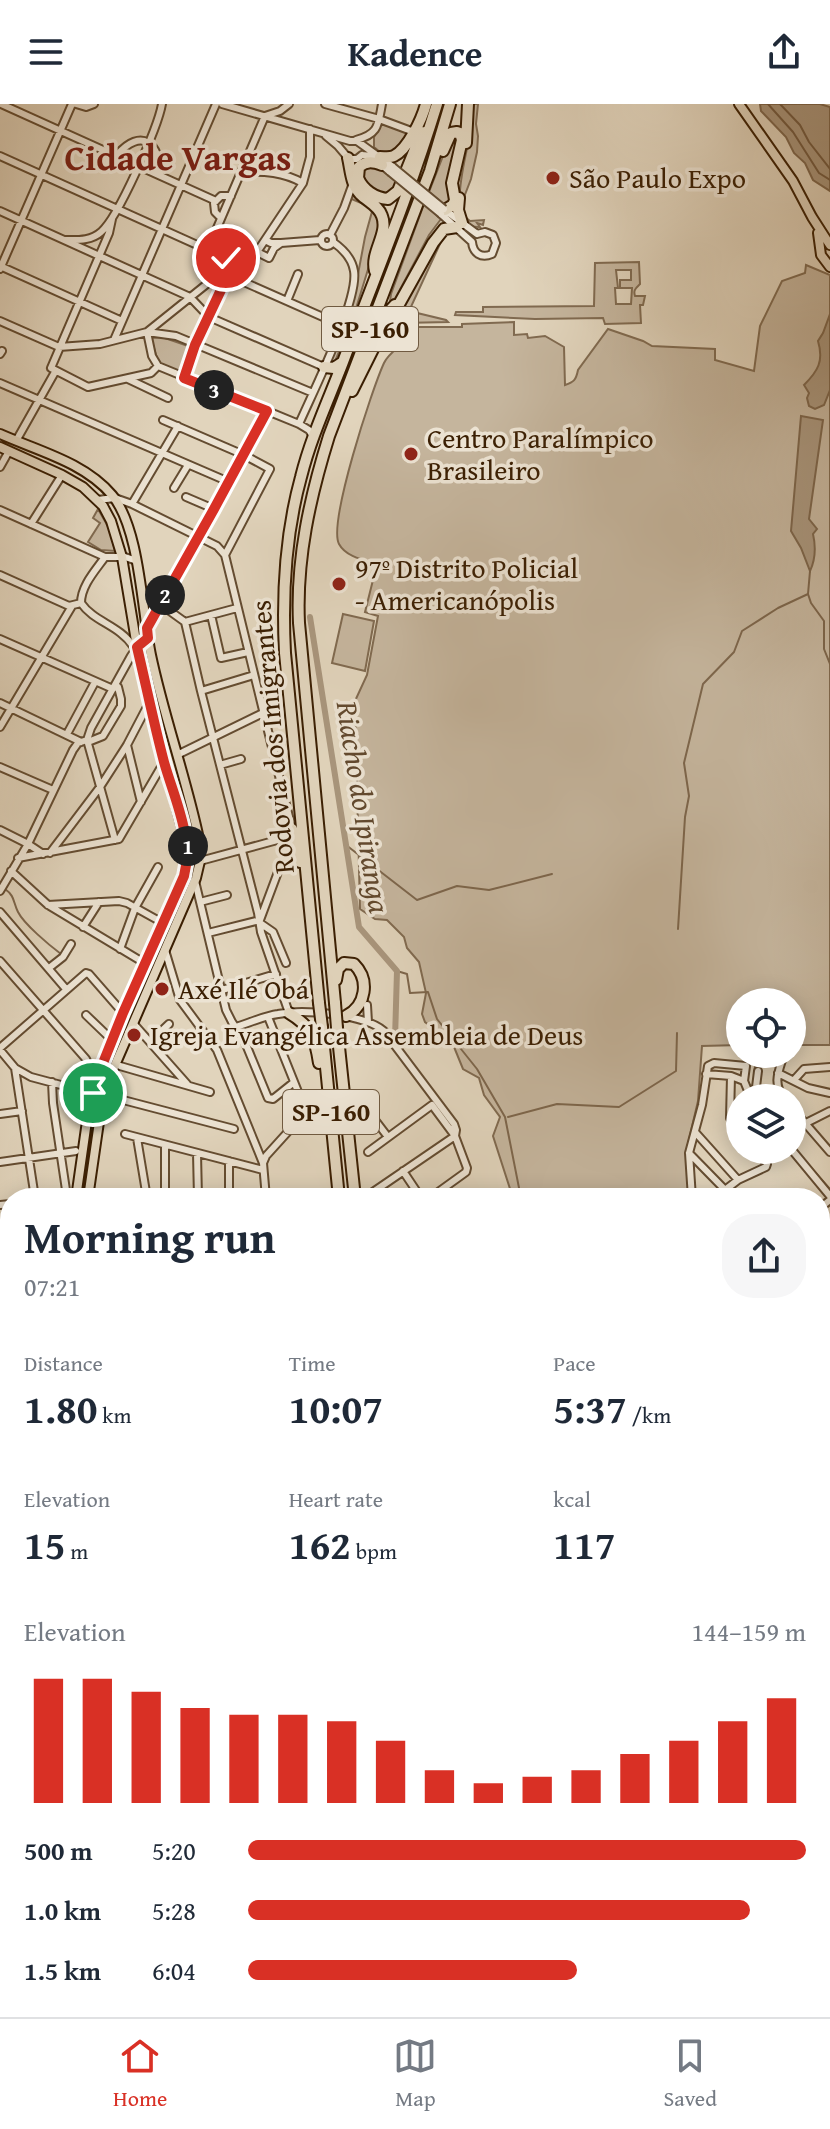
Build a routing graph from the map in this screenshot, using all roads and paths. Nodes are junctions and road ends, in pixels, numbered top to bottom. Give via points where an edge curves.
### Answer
1 (74, 104) edge
2 (94, 104) edge
3 (219, 104) edge
4 (289, 104) edge
5 (325, 104) edge
6 (382, 104) edge
7 (426, 104) edge
8 (435, 104) edge
9 (450, 104) edge
10 (468, 104) edge
11 (739, 104) edge
12 (1, 106) edge
13 (163, 106) edge
14 (280, 111) junction
15 (265, 116) junction
16 (277, 119) junction
17 (379, 119) junction
18 (314, 130) junction
19 (61, 131) junction
20 (414, 132) junction
21 (351, 141) junction
22 (148, 142) junction
23 (362, 146) junction
24 (117, 155) junction
25 (0, 156) edge
26 (352, 158) junction
27 (138, 166) junction
28 (386, 166) junction
29 (431, 168) junction
30 (242, 172) junction
31 (41, 175) junction
32 (160, 175) junction
33 (303, 183) junction
34 (183, 185) junction
35 (352, 186) junction
36 (231, 196) junction
37 (216, 201) junction
38 (118, 208) junction
39 (0, 211) edge
40 (812, 217) junction
41 (221, 218) junction
42 (112, 219) junction
43 (21, 221) junction
44 (456, 224) junction
45 (408, 228) junction
46 (163, 230) junction
47 (332, 238) junction
48 (60, 239) junction
49 (265, 240) junction
50 (281, 243) junction
51 (830, 248) edge
52 (208, 249) junction
53 (99, 256) junction
54 (827, 264) edge
55 (0, 267) edge
56 (228, 271) junction
57 (376, 273) junction
58 (298, 274) dead end
59 (143, 276) junction
60 (190, 297) junction
61 (287, 301) junction
62 (79, 303) junction
63 (396, 304) junction
64 (209, 317) junction
65 (0, 321) edge
66 (122, 321) junction
67 (341, 325) junction
68 (388, 326) junction
69 (147, 332) junction
70 (114, 340) junction
71 (195, 345) junction
72 (59, 347) junction
73 (343, 362) junction
74 (324, 367) junction
75 (156, 369) junction
76 (53, 370) junction
77 (184, 378) junction
78 (127, 379) junction
79 (0, 383) edge
80 (150, 389) junction
81 (313, 393) junction
82 (168, 398) dead end
83 (39, 401) junction
84 (267, 411) junction
85 (163, 420) dead end
86 (299, 424) junction
87 (317, 425) junction
88 (178, 426) junction
89 (0, 434) edge
90 (313, 436) junction
91 (329, 436) junction
92 (16, 441) junction
93 (4, 449) edge
94 (162, 454) junction
95 (244, 455) junction
96 (188, 465) junction
97 (0, 467) edge
98 (62, 475) junction
99 (229, 482) junction
100 (174, 488) dead end
101 (186, 497) dead end
102 (115, 498) junction
103 (97, 500) junction
104 (132, 504) junction
105 (214, 509) junction
106 (0, 510) edge
107 (31, 524) junction
108 (199, 536) junction
109 (225, 555) junction
110 (105, 557) junction
111 (122, 557) junction
112 (137, 561) junction
113 (0, 575) edge
114 (81, 603) junction
115 (160, 604) junction
116 (72, 606) junction
117 (237, 608) junction
118 (144, 612) junction
119 (154, 614) junction
120 (211, 615) junction
121 (185, 622) junction
122 (147, 628) junction
123 (148, 638) junction
124 (0, 639) edge
125 (137, 647) junction
126 (248, 652) junction
127 (41, 658) junction
128 (254, 675) junction
129 (95, 682) junction
130 (114, 687) junction
131 (201, 691) junction
132 (149, 702) junction
133 (0, 703) edge
134 (11, 708) junction
135 (263, 713) junction
136 (0, 727) edge
137 (67, 734) junction
138 (213, 737) junction
139 (85, 741) junction
140 (127, 745) junction
141 (177, 755) junction
142 (241, 759) dead end
143 (164, 762) junction
144 (220, 765) junction
145 (0, 767) edge
146 (100, 787) junction
147 (53, 790) junction
148 (141, 802) junction
149 (292, 829) junction
150 (0, 830) edge
151 (115, 840) junction
152 (28, 844) junction
153 (243, 849) junction
154 (46, 854) junction
155 (17, 858) junction
156 (200, 861) junction
157 (158, 867) dead end
158 (11, 871) junction
159 (278, 872) dead end
160 (195, 881) junction
161 (0, 891) edge
162 (227, 895) dead end
163 (99, 902) junction
164 (200, 902) junction
165 (309, 904) junction
166 (48, 905) junction
167 (135, 908) junction
168 (0, 912) edge
169 (260, 922) junction
170 (163, 923) junction
171 (83, 927) junction
172 (208, 933) junction
173 (71, 944) dead end
174 (120, 949) junction
175 (165, 950) junction
176 (0, 961) edge
177 (286, 963) dead end
178 (146, 964) junction
179 (49, 968) junction
180 (276, 974) junction
181 (333, 985) junction
182 (66, 989) junction
183 (222, 990) junction
184 (367, 1005) dead end
185 (43, 1010) junction
186 (123, 1013) junction
187 (289, 1013) junction
188 (86, 1015) dead end
189 (346, 1016) junction
190 (268, 1017) junction
191 (368, 1022) junction
192 (133, 1023) junction
193 (169, 1024) dead end
194 (236, 1027) junction
195 (112, 1040) junction
196 (150, 1042) junction
197 (0, 1049) edge
198 (89, 1066) junction
199 (120, 1066) dead end
200 (830, 1067) edge
201 (15, 1068) junction
202 (780, 1068) edge
203 (707, 1070) junction
204 (758, 1071) dead end
205 (99, 1072) junction
206 (778, 1073) junction
207 (110, 1076) junction
208 (731, 1076) junction
209 (31, 1077) junction
210 (72, 1078) junction
211 (794, 1080) junction
212 (744, 1081) junction
213 (52, 1082) junction
214 (293, 1083) junction
215 (187, 1084) junction
216 (731, 1084) edge
217 (745, 1084) edge
218 (756, 1084) edge
219 (776, 1084) edge
220 (18, 1085) junction
221 (64, 1085) junction
222 (328, 1085) junction
223 (73, 1088) junction
224 (210, 1092) dead end
225 (91, 1093) junction
226 (830, 1093) edge
227 (104, 1095) junction
228 (362, 1103) dead end
229 (22, 1111) junction
230 (830, 1111) edge
231 (0, 1114) edge
232 (100, 1115) junction
233 (806, 1123) joint
234 (234, 1129) dead end
235 (695, 1132) junction
236 (125, 1134) dead end
237 (455, 1136) junction
238 (388, 1137) junction
239 (137, 1138) junction
240 (165, 1145) junction
241 (76, 1151) dead end
242 (368, 1152) dead end
243 (830, 1152) edge
244 (61, 1153) junction
245 (197, 1153) junction
246 (689, 1153) junction
247 (29, 1158) junction
248 (229, 1161) junction
249 (0, 1162) edge
250 (766, 1164) edge
251 (803, 1164) edge
252 (263, 1166) junction
253 (403, 1171) junction
254 (738, 1180) junction
255 (34, 1188) edge
256 (66, 1188) edge
257 (77, 1188) edge
258 (89, 1188) edge
259 (145, 1188) edge
260 (165, 1188) edge
261 (198, 1188) edge
262 (229, 1188) edge
263 (263, 1188) edge
264 (338, 1188) edge
265 (354, 1188) edge
266 (379, 1188) edge
267 (414, 1188) edge
268 (444, 1188) edge
269 (693, 1188) edge
270 (723, 1188) edge
271 (728, 1188) edge
272 (822, 1188) edge

1 - 2 street
1 - 19 street
3 - 15 street
3 - 34 street
4 - 14 street
5 - 17 street
6 - 17 street
7 - 20 highway
8 - 28 highway via 398,191 388,199 367,191 358,178 365,163
8 - 57 highway, Rodovia dos Imigrantes / SP-160 via 416,171
9 - 29 highway, Rodovia dos Imigrantes / SP-160
10 - 44 highway
11 - 40 main road
12 - 19 street
13 - 22 street
14 - 15 street
14 - 16 street
15 - 16 street
15 - 30 street
16 - 18 street
17 - 20 street
17 - 21 street via 372,133
18 - 21 street
18 - 26 street
18 - 33 street
19 - 24 street
19 - 31 street
20 - 28 highway
21 - 23 street
21 - 26 street via 345,145
22 - 24 street via 129,143
22 - 27 street
22 - 32 street via 160,162
23 - 26 street
23 - 28 street
24 - 27 street
25 - 31 street
26 - 28 street via 371,156
26 - 35 highway
27 - 32 street
27 - 38 street
28 - 44 street, bridge
29 - 44 highway via 451,133 460,133 452,183
29 - 45 highway, Rodovia dos Imigrantes / SP-160
30 - 33 street via 274,172
30 - 36 street
31 - 38 street
31 - 43 street
32 - 34 street
33 - 49 street
34 - 37 street
34 - 46 street
35 - 47 street
35 - 57 highway via 383,219 374,256
36 - 37 street
36 - 41 street
37 - 41 street via 214,209
38 - 42 street
38 - 46 street
39 - 43 street
40 - 51 main road
40 - 54 main road
41 - 52 street
42 - 48 street via 91,238
42 - 53 street
43 - 48 street
43 - 55 street
44 - 63 highway via 416,263
44 - 68 highway via 433,243
45 - 63 highway via 406,249 387,298
45 - 91 highway, Rodovia dos Imigrantes / SP-160
46 - 52 street
46 - 59 street
47 - 50 street via 324,234 320,240
47 - 67 street via 355,275
48 - 53 street
49 - 50 street
49 - 50 street via 257,253 268,258
51 - 54 main road
52 - 56 street via 226,258
53 - 59 street
53 - 62 street
55 - 62 street
56 - 60 street
56 - 61 street
56 - 64 street
57 - 73 highway, Rodovia dos Imigrantes / SP-160
58 - 61 street
59 - 60 street
59 - 66 street
60 - 64 street
60 - 69 street
61 - 67 street
62 - 66 street
62 - 72 street
63 - 68 highway via 382,319
64 - 71 street
64 - 74 street
65 - 72 street
66 - 70 street
67 - 74 street
68 - 91 highway
69 - 70 street
69 - 71 street
69 - 75 street
70 - 72 street
71 - 77 street
71 - 81 street
72 - 76 street
73 - 74 highway
73 - 87 highway, Rodovia dos Imigrantes / SP-160
74 - 81 street
75 - 77 street
75 - 78 street
75 - 80 street
76 - 78 street via 88,387
76 - 83 street
77 - 84 street
78 - 80 street
79 - 83 street
80 - 82 street
81 - 86 street
83 - 92 street
83 - 94 street
84 - 86 street
84 - 95 street
85 - 88 street
86 - 87 street
86 - 90 street
87 - 90 highway, Rodovia dos Imigrantes / SP-160
88 - 94 street
88 - 95 street
89 - 92 main road
90 - 165 highway, Rodovia dos Imigrantes / SP-160 via 291,524 283,613
91 - 181 highway, Rodovia dos Imigrantes / SP-160 via 305,530 298,618
92 - 102 main road via 81,469
93 - 97 street
93 - 98 main road
94 - 96 street
94 - 104 street
95 - 99 street
95 - 109 street via 270,469
96 - 99 street
96 - 100 street
98 - 103 main road
98 - 107 street
99 - 105 street
101 - 105 street
102 - 103 street
102 - 104 street
102 - 112 main road
103 - 111 main road via 111,521
104 - 108 street
105 - 108 street
106 - 107 street
107 - 110 street
108 - 109 street
108 - 115 street
109 - 117 street
110 - 111 street
110 - 114 street
111 - 112 street
111 - 125 main road
112 - 118 main road
113 - 116 street
114 - 116 street
114 - 125 street
115 - 119 street
115 - 121 street
116 - 127 street
117 - 120 street
117 - 126 street
118 - 119 street
118 - 122 main road
119 - 122 street
120 - 121 street
120 - 126 street via 221,658
121 - 131 street
122 - 123 main road
123 - 125 street
123 - 141 main road
124 - 127 street
125 - 130 street
125 - 132 main road
126 - 128 street
127 - 129 street
127 - 134 street
128 - 131 street
128 - 135 street
129 - 130 street
129 - 137 street
130 - 139 street
130 - 139 street via 121,706 103,736
131 - 138 street
132 - 140 street
132 - 143 main road
133 - 134 street
134 - 136 street
134 - 137 street
135 - 138 street
135 - 149 street
137 - 139 street
138 - 141 street
138 - 144 street
139 - 146 street
139 - 147 street via 73,750
140 - 146 street
140 - 148 street
141 - 156 main road
142 - 144 street
143 - 148 street
143 - 170 main road via 188,851 184,876
144 - 153 street
145 - 147 street
146 - 151 street
146 - 154 street
147 - 152 street
148 - 151 street via 122,837
149 - 153 street via 281,839
149 - 165 highway
150 - 152 street
151 - 154 street
152 - 154 street
152 - 155 street
153 - 156 street
153 - 169 street
154 - 155 street
155 - 158 street
156 - 160 main road
157 - 167 street
158 - 161 street
158 - 166 street
159 - 169 street
160 - 164 street
160 - 175 main road
162 - 164 street
163 - 166 street
163 - 167 street via 119,901
163 - 171 street
164 - 172 street
165 - 222 highway, Rodovia dos Imigrantes / SP-160, bridge
166 - 171 street
167 - 170 street
167 - 174 street
168 - 179 street
169 - 172 street
169 - 177 street via 273,932
169 - 180 street
170 - 178 main road
171 - 174 street
172 - 183 street
173 - 179 street
174 - 178 street
175 - 192 main road
175 - 252 street via 180,1000 217,1050
176 - 185 street
178 - 186 main road
179 - 182 street
180 - 183 street
180 - 187 street
181 - 189 highway via 344,963 361,972 361,1002
181 - 265 highway, Rodovia dos Imigrantes / SP-160, bridge
182 - 185 street
182 - 186 street via 89,974
183 - 194 street
184 - 191 street
185 - 197 street
185 - 198 street
186 - 195 main road
187 - 189 street
187 - 190 street
187 - 222 highway via 311,1032
188 - 195 street
189 - 191 street
190 - 194 street
190 - 214 street
191 - 237 street via 384,1031 424,1083 454,1124
192 - 196 street
192 - 207 main road
193 - 196 street
194 - 214 street via 268,1098
195 - 205 main road
196 - 215 street
197 - 201 street
198 - 205 street
198 - 210 street
199 - 215 street
200 - 211 street via 804,1069
201 - 209 street
201 - 220 street
202 - 206 street
203 - 208 street
203 - 212 street via 714,1063 742,1065
203 - 235 street
204 - 218 street
205 - 207 street
205 - 225 main road
206 - 211 street
206 - 219 street
207 - 227 main road
208 - 212 street
208 - 216 street
209 - 213 street
209 - 220 street
210 - 221 street
210 - 223 street
211 - 226 street
212 - 217 street
213 - 221 street
213 - 244 street
214 - 252 street via 305,1112
215 - 224 street
220 - 229 street
221 - 223 street
222 - 264 highway, Rodovia dos Imigrantes / SP-160
223 - 225 street
225 - 232 main road via 100,1098
225 - 257 main road
227 - 232 main road
227 - 234 street
228 - 238 street
229 - 231 street
229 - 247 street
230 - 233 street
232 - 258 main road
233 - 243 street
235 - 246 street
235 - 254 street
236 - 239 street
237 - 238 street via 432,1105
237 - 253 street
237 - 268 street via 467,1168
238 - 242 street
239 - 240 street
239 - 259 street
240 - 245 street
240 - 260 street
241 - 244 street
244 - 247 street
244 - 256 street
245 - 248 street
245 - 261 street
246 - 269 street
246 - 270 street
247 - 249 street
247 - 255 street
248 - 252 street
248 - 262 street
250 - 254 street
251 - 272 street
252 - 263 street
253 - 266 street
253 - 267 street
254 - 271 street

